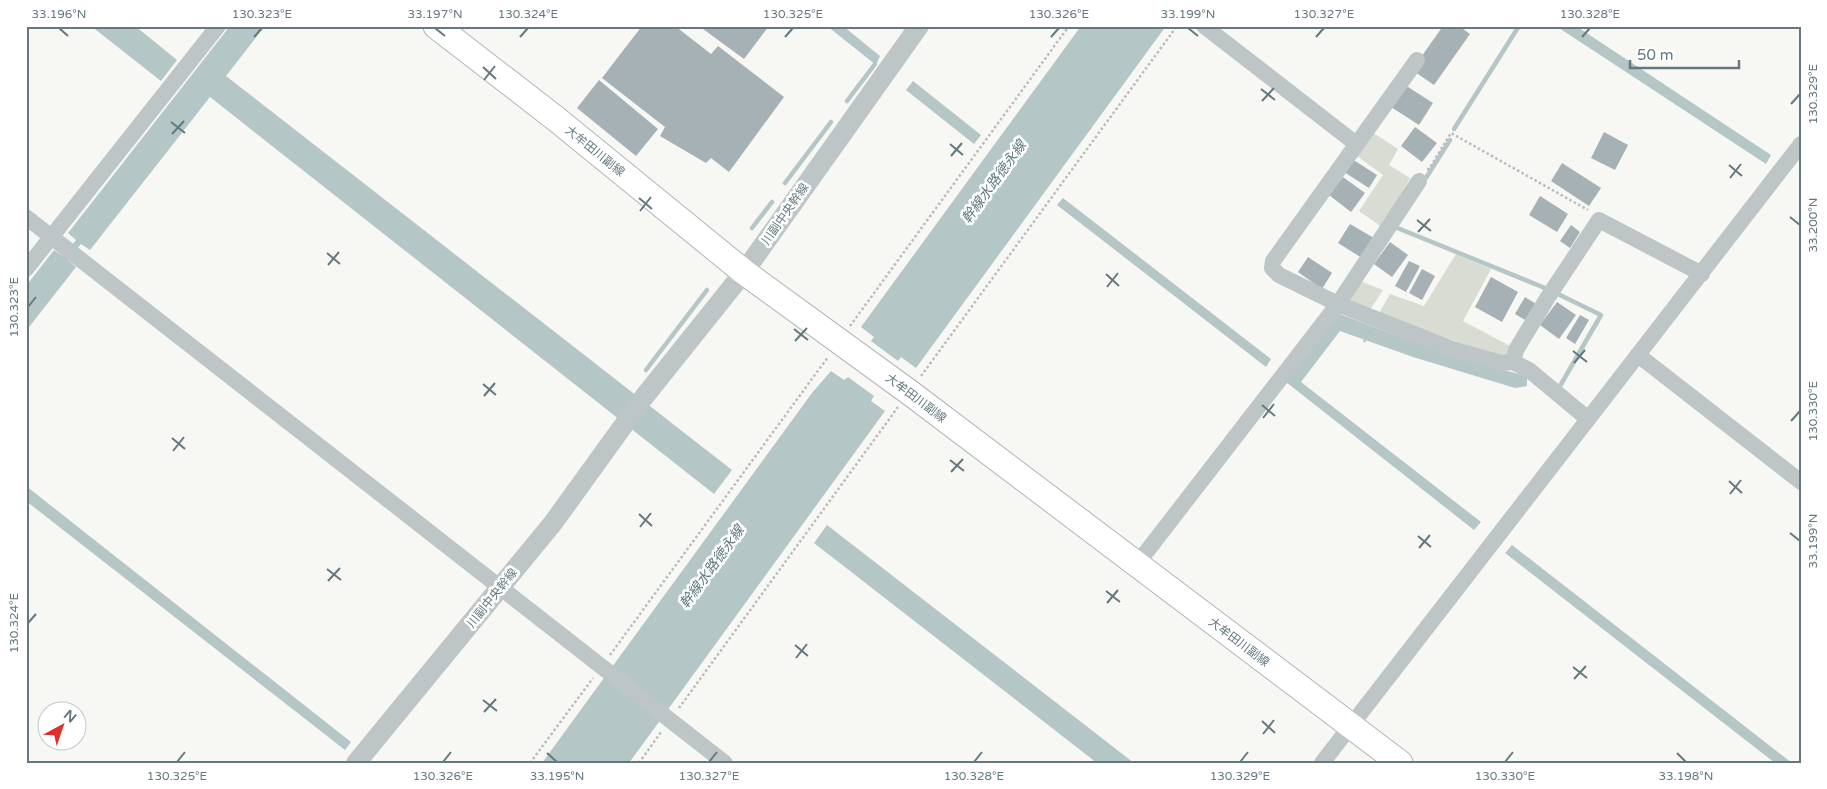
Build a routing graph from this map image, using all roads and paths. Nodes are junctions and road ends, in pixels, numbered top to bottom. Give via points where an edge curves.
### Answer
1 (218, 26) edge
2 (436, 26) edge
3 (919, 26) edge
4 (1069, 26) edge
5 (1177, 26) edge
6 (1204, 26) edge
7 (1417, 60) dead end
8 (1356, 143) junction
9 (1801, 144) edge
10 (1419, 175) joint
11 (26, 217) edge
12 (1598, 220) junction
13 (52, 236) junction
14 (26, 270) edge
15 (744, 272) junction
16 (1702, 274) junction
17 (1338, 304) junction
18 (839, 341) junction
19 (1638, 355) junction
20 (1512, 362) junction
21 (909, 392) junction
22 (1588, 419) junction
23 (1801, 482) edge
24 (1137, 564) junction
25 (500, 589) junction
26 (601, 667) junction
27 (670, 720) junction
28 (1351, 726) junction
29 (356, 763) edge
30 (530, 763) edge
31 (639, 763) edge
32 (725, 763) edge
33 (1322, 763) edge
34 (1400, 763) edge

1 - 13 street
2 - 15 main road, 大牟田川副線
3 - 15 street, 川副中央幹線
4 - 18 path
5 - 21 path
6 - 8 street
7 - 8 street
8 - 17 street via 1273,261 1272,268 1279,275
9 - 16 street
10 - 12 path via 1429,169 1451,133 1594,214
10 - 17 street
11 - 13 street
12 - 16 street
12 - 20 street via 1548,297
13 - 14 street
13 - 25 street
15 - 18 main road, 大牟田川副線
15 - 25 street, 川副中央幹線 via 644,397 553,524
16 - 19 street
17 - 20 street via 1452,349 1501,363
17 - 24 street
18 - 21 main road, 大牟田川副線
18 - 26 path
19 - 22 street
19 - 23 street
20 - 22 street via 1529,370
21 - 24 main road, 大牟田川副線
21 - 27 path
22 - 28 street
24 - 28 main road, 大牟田川副線
25 - 26 street
25 - 29 street, 川副中央幹線
26 - 27 street
26 - 30 path
27 - 31 path
27 - 32 street
28 - 33 street
28 - 34 main road, 大牟田川副線

